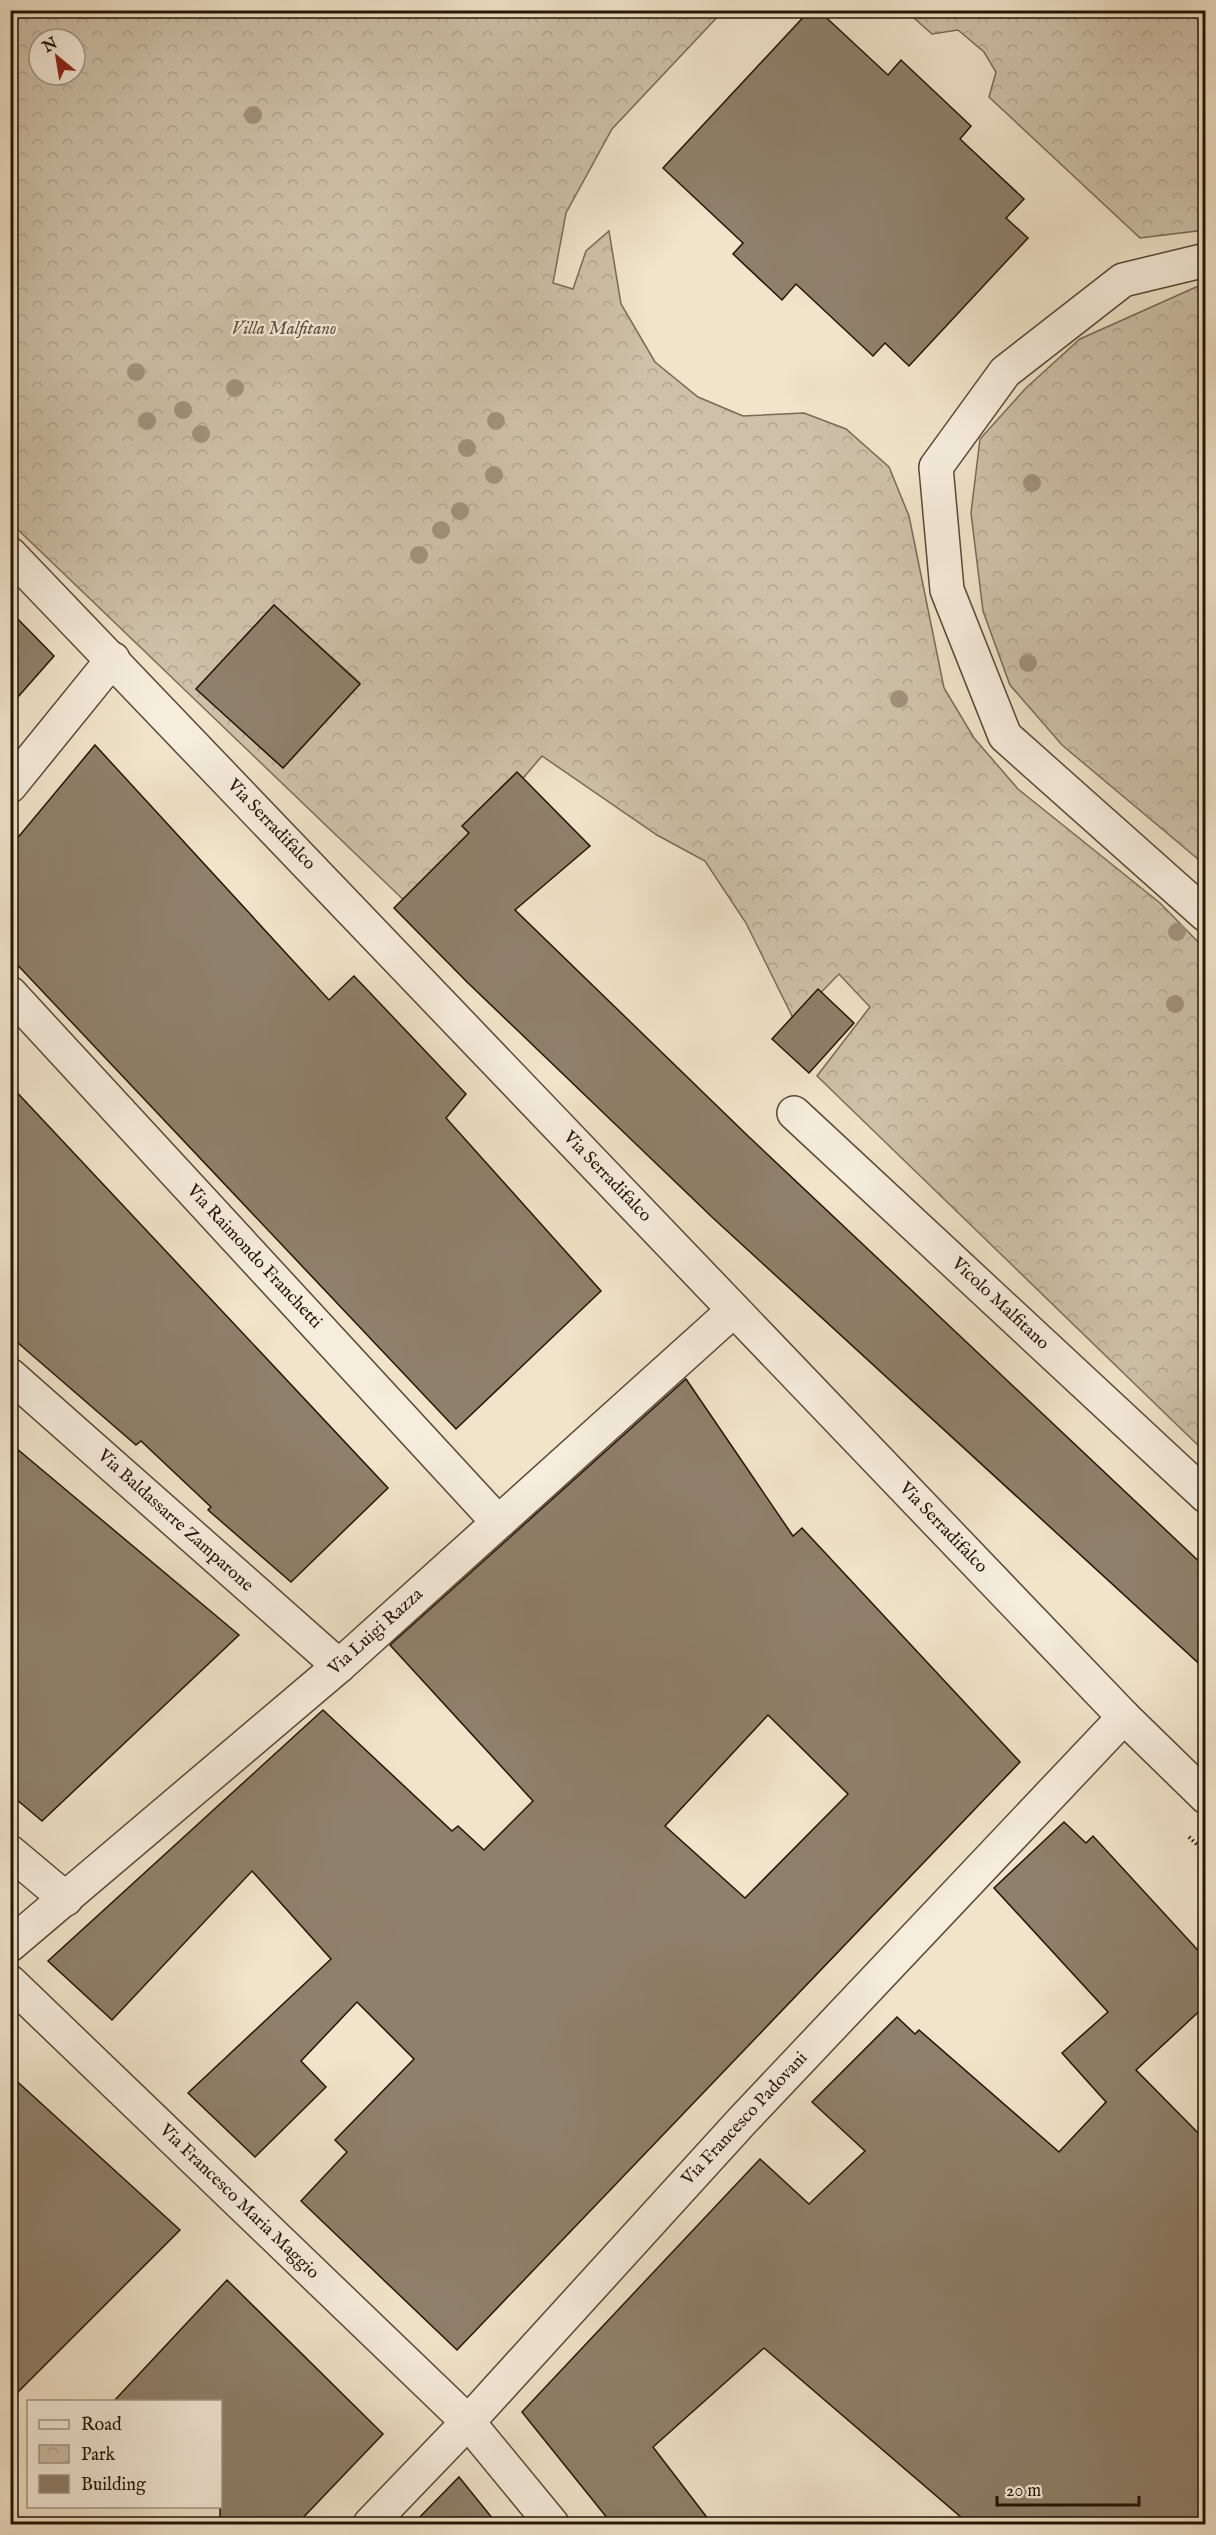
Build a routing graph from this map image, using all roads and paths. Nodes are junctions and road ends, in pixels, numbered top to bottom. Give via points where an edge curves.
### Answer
1 (1206, 260) edge
2 (10, 554) edge
3 (113, 659) junction
4 (10, 786) edge
5 (1206, 915) edge
6 (10, 993) edge
7 (794, 1113) dead end
8 (734, 1310) junction
9 (10, 1375) edge
10 (1206, 1496) edge
11 (498, 1522) junction
12 (339, 1666) junction
13 (1124, 1717) junction
14 (1206, 1797) edge
15 (10, 1852) edge
16 (66, 1899) junction
17 (10, 1945) edge
18 (10, 1982) edge
19 (468, 2422) junction
20 (370, 2524) edge
21 (552, 2524) edge

1 - 5 street via 1123,280 1005,372 936,467 947,590 1005,736
2 - 3 street, Via Serradifalco
3 - 4 street
3 - 8 street, Via Serradifalco
6 - 11 street, Via Raimondo Franchetti
7 - 10 street, Vicolo Malfitano
8 - 11 street, Via Luigi Razza
8 - 13 street, Via Serradifalco
9 - 12 street, Via Baldassarre Zamparone
11 - 12 street, Via Luigi Razza
12 - 16 street, Via Luigi Razza
13 - 14 street, Via Serradifalco
13 - 19 street, Via Francesco Padovani via 742,2121
15 - 16 street
16 - 17 street, Via Luigi Razza
18 - 19 street, Via Francesco Maria Maggio
19 - 20 street, Via Francesco Padovani
19 - 21 street, Via Francesco Maria Maggio

